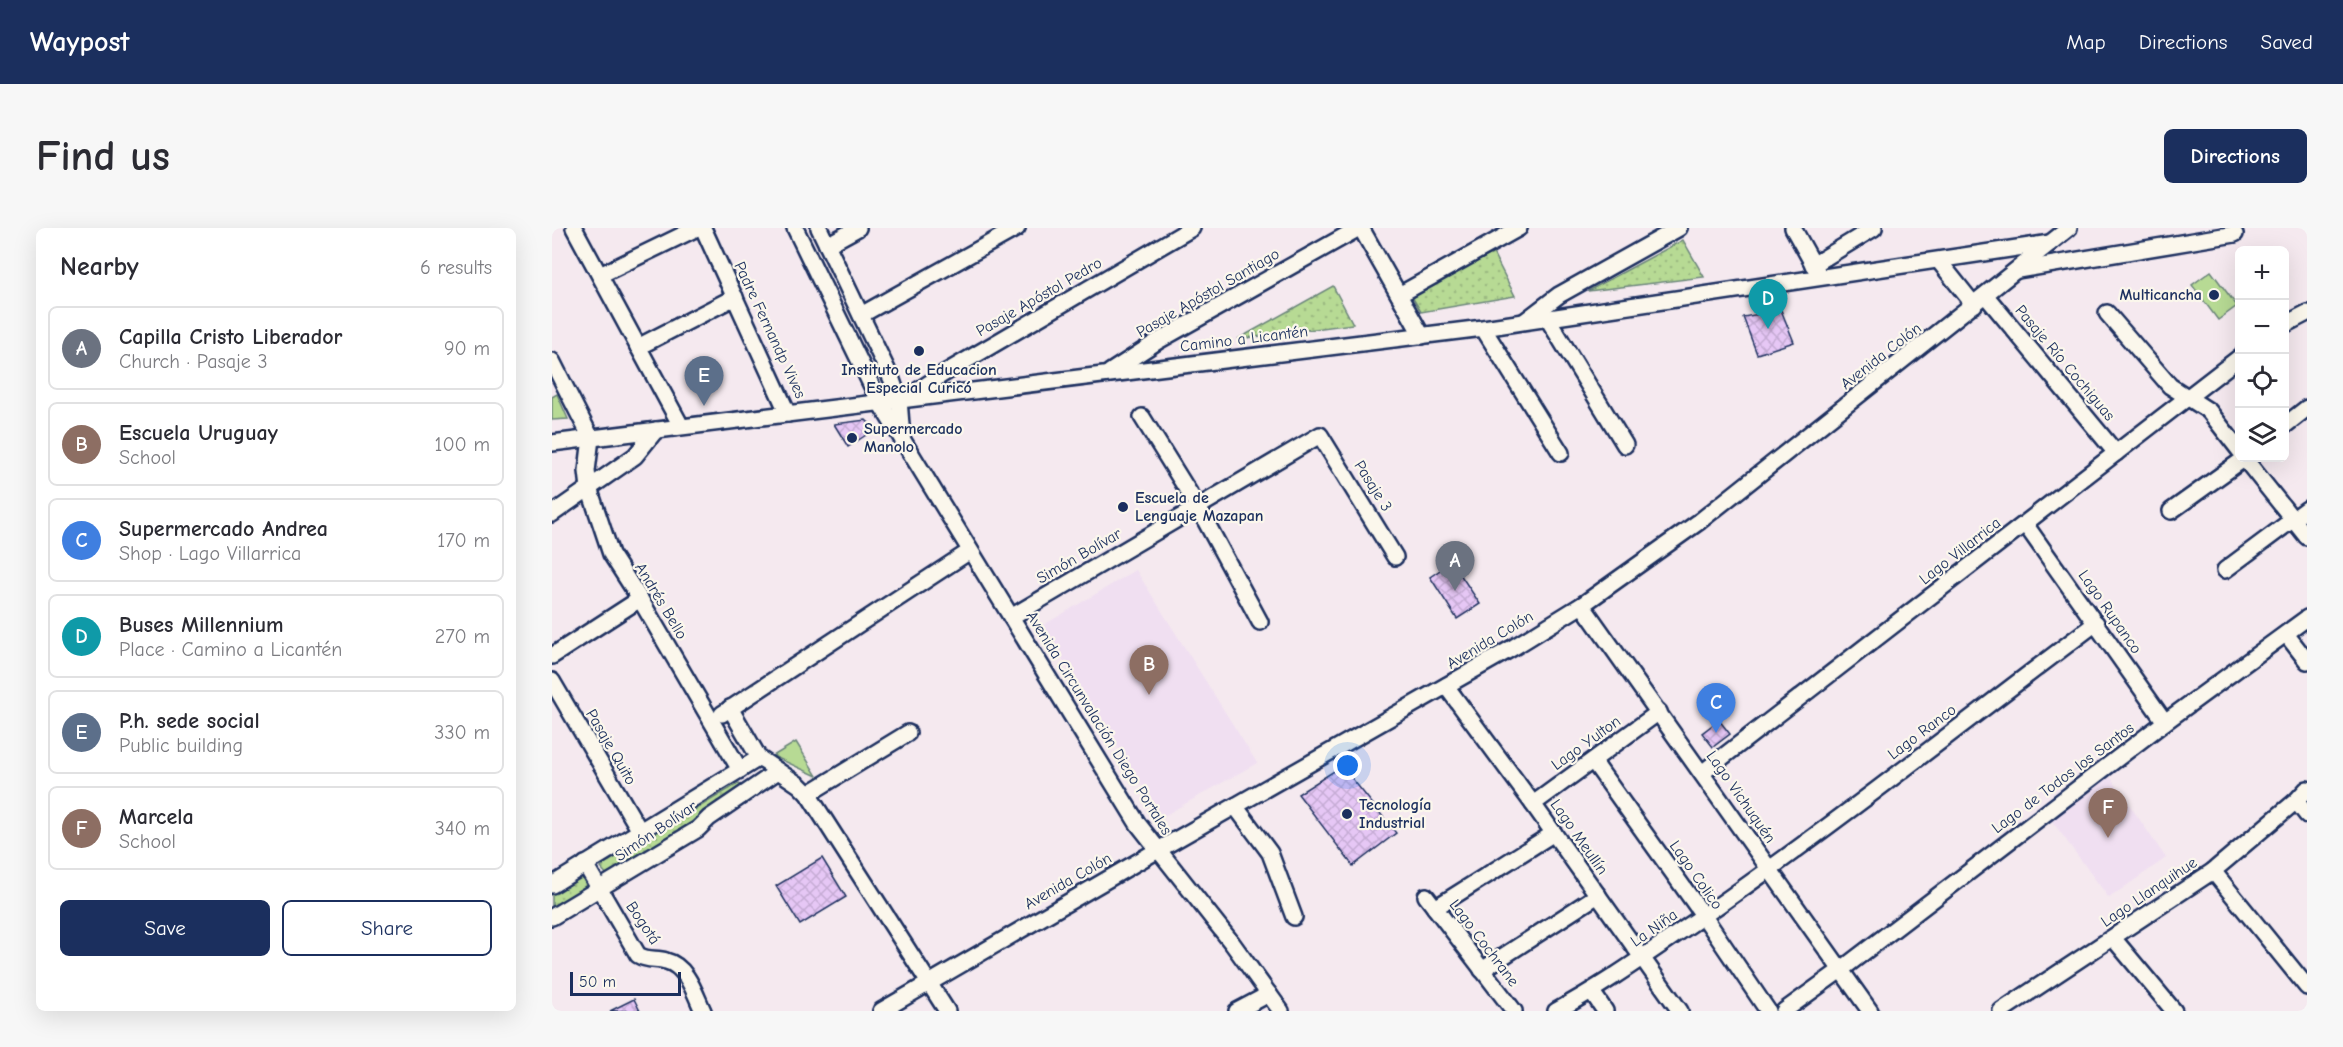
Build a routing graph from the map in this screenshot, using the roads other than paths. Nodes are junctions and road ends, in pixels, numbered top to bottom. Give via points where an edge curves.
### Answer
1 (574, 228) edge
2 (697, 228) edge
3 (703, 228) edge
4 (795, 228) edge
5 (819, 228) edge
6 (858, 228) edge
7 (1017, 228) edge
8 (1192, 228) edge
9 (1360, 228) edge
10 (1519, 228) edge
11 (1679, 228) edge
12 (1793, 228) edge
13 (1874, 228) edge
14 (2069, 228) edge
15 (2235, 234) dead end
16 (2050, 243) junction
17 (827, 245) junction
18 (1939, 261) junction
19 (1814, 265) junction
20 (2018, 270) junction
21 (600, 275) junction
22 (1821, 279) junction
23 (1399, 295) junction
24 (735, 297) junction
25 (1980, 301) junction
26 (2107, 313) dead end
27 (2307, 313) edge
28 (861, 315) junction
29 (1548, 319) junction
30 (1524, 322) junction
31 (2289, 322) edge
32 (1483, 328) junction
33 (1422, 336) junction
34 (638, 347) junction
35 (552, 361) edge
36 (2235, 361) edge
37 (1107, 374) junction
38 (2188, 397) junction
39 (902, 399) junction
40 (880, 403) junction
41 (2307, 408) edge
42 (788, 414) junction
43 (1142, 417) dead end
44 (2289, 422) edge
45 (681, 426) junction
46 (656, 430) junction
47 (1320, 435) joint
48 (591, 438) junction
49 (552, 443) edge
50 (903, 443) junction
51 (1625, 445) dead end
52 (2235, 445) edge
53 (1562, 453) dead end
54 (2116, 453) junction
55 (2239, 462) edge
56 (2248, 462) edge
57 (589, 488) junction
58 (1198, 507) junction
59 (2307, 509) edge
60 (2171, 511) dead end
61 (552, 514) edge
62 (2294, 520) junction
63 (2025, 524) junction
64 (2307, 537) edge
65 (970, 551) junction
66 (1395, 557) dead end
67 (2225, 570) dead end
68 (640, 599) junction
69 (1582, 605) junction
70 (1011, 617) junction
71 (2307, 618) edge
72 (1260, 622) dead end
73 (2096, 623) junction
74 (2286, 633) junction
75 (552, 656) edge
76 (2307, 661) edge
77 (552, 681) edge
78 (1446, 686) junction
79 (730, 708) junction
80 (1659, 712) junction
81 (711, 721) junction
82 (2165, 722) junction
83 (908, 733) dead end
84 (759, 758) junction
85 (1593, 761) junction
86 (740, 770) junction
87 (778, 771) junction
88 (1702, 773) junction
89 (2307, 789) edge
90 (808, 794) junction
91 (2296, 801) junction
92 (1533, 804) junction
93 (1235, 806) junction
94 (2307, 815) edge
95 (640, 831) junction
96 (1554, 833) junction
97 (1158, 850) junction
98 (585, 864) junction
99 (1770, 870) junction
100 (2213, 871) junction
101 (552, 885) edge
102 (600, 889) junction
103 (1598, 895) junction
104 (1703, 915) junction
105 (552, 917) edge
106 (1294, 917) dead end
107 (2113, 938) junction
108 (1643, 959) junction
109 (1842, 969) junction
110 (1482, 970) junction
111 (928, 983) junction
112 (2307, 987) edge
113 (1592, 992) junction
114 (1269, 994) junction
115 (2009, 1009) edge
116 (703, 1011) edge
117 (881, 1011) edge
118 (947, 1011) edge
119 (1237, 1011) edge
120 (1281, 1011) edge
121 (1514, 1011) edge
122 (1556, 1011) edge
123 (1605, 1011) edge
124 (1680, 1011) edge
125 (1768, 1011) edge
126 (1784, 1011) edge
127 (1870, 1011) edge
128 (2174, 1011) edge

1 - 21 street
2 - 21 street
3 - 24 street, Padre Fernandp Vives
4 - 40 street, Avenida Circunvalación Diego Portales
5 - 17 street, Avenida Circunvalación Diego Portales
6 - 17 street
7 - 28 street
8 - 39 street, Pasaje Apóstol Pedro
9 - 23 street
9 - 37 street, Pasaje Apóstol Santiago via 1158,341
10 - 23 street
11 - 30 street via 1559,295
12 - 19 street
13 - 19 street
14 - 16 street, Avenida Colón
15 - 20 street
16 - 18 street, Camino a Licantén
16 - 20 street, Avenida Colón
17 - 28 street, Avenida Circunvalación Diego Portales
18 - 22 street, Camino a Licantén
18 - 25 street
19 - 22 street
20 - 25 street, Avenida Colón
21 - 34 street
22 - 29 street, Camino a Licantén
23 - 33 street
24 - 34 street
24 - 42 street, Padre Fernandp Vives
25 - 54 street, Pasaje Río Cochiguas
25 - 69 street, Avenida Colón via 1700,521
26 - 38 street via 2170,386
27 - 31 street
28 - 39 street, Avenida Circunvalación Diego Portales
29 - 30 street, Camino a Licantén
29 - 51 street
30 - 32 street, Camino a Licantén
32 - 33 street, Camino a Licantén
32 - 53 street
33 - 37 street, Camino a Licantén
34 - 45 street
35 - 48 street
36 - 38 street, Lago Villarrica
37 - 39 street, Camino a Licantén
38 - 52 street via 2209,411
38 - 54 street, Lago Villarrica
39 - 40 street, Camino a Licantén
39 - 50 street, Avenida Circunvalación Diego Portales
40 - 42 street, Camino a Licantén
40 - 50 street, Avenida Circunvalación Diego Portales
41 - 44 street
42 - 45 street, Camino a Licantén
43 - 58 street
45 - 46 street, Camino a Licantén
46 - 48 street, Camino a Licantén
46 - 57 street via 635,456
47 - 58 street, Simón Bolívar
47 - 66 street, Pasaje 3
48 - 49 street, Camino a Licantén
48 - 57 street, Andrés Bello
50 - 65 street, Avenida Circunvalación Diego Portales
54 - 63 street, Lago Villarrica
55 - 60 street
56 - 62 street
57 - 61 street
57 - 68 street, Andrés Bello via 611,554
58 - 70 street, Simón Bolívar
58 - 72 street
59 - 62 street
62 - 64 street
62 - 67 street
63 - 73 street, Lago Rupanco
63 - 88 street, Lago Villarrica
65 - 70 street, Avenida Circunvalación Diego Portales
65 - 79 street
68 - 75 street
68 - 81 street, Andrés Bello
69 - 78 street, Avenida Colón
69 - 80 street, Lago Vichuquén
70 - 97 street, Avenida Circunvalación Diego Portales via 1138,824
71 - 74 street, Lago de Todos los Santos
73 - 82 street, Lago Rupanco
73 - 99 street, Lago Ranco
74 - 76 street
74 - 82 street, Lago de Todos los Santos
77 - 95 street, Pasaje Quito
78 - 92 street, Lago Meullín
78 - 93 street, Avenida Colón
79 - 81 street
79 - 84 street
80 - 85 street, Lago Yulton
80 - 88 street, Lago Vichuquén
81 - 86 street, Andrés Bello
82 - 109 street, Lago de Todos los Santos
83 - 90 street
84 - 86 street, Simón Bolívar
84 - 87 street
85 - 92 street, Lago Yulton
85 - 104 street, Lago Colico
86 - 95 street, Simón Bolívar
87 - 90 street
87 - 102 street, Simón Bolívar via 698,829
88 - 99 street, Lago Vichuquén
89 - 91 street, Lago Llanquihue
90 - 111 street
91 - 94 street
91 - 100 street, Lago Llanquihue
92 - 96 street, Lago Meullín
93 - 97 street, Avenida Colón
93 - 106 street via 1269,853
95 - 98 street, Simón Bolívar
96 - 103 street, Lago Meullín
96 - 110 street, Lago Cochrane via 1430,902
97 - 111 street, Avenida Colón
97 - 114 street, Avenida Circunvalación Diego Portales
98 - 101 street, Simón Bolívar
98 - 102 street, Bogotá
99 - 104 street, La Niña
99 - 109 street, Lago Vichuquén
100 - 107 street, Lago Llanquihue
100 - 112 street
102 - 105 street, Simón Bolívar
102 - 116 street, Bogotá via 638,955 680,968
103 - 108 street, Lago Meullín
103 - 110 street
104 - 108 street, La Niña
104 - 125 street, Lago Colico
107 - 115 street, Lago Llanquihue
107 - 128 street
108 - 113 street, La Niña
108 - 124 street, Lago Meullín
109 - 126 street, Lago de Todos los Santos
109 - 127 street, Lago Vichuquén
110 - 121 street, Lago Cochrane
111 - 117 street, Avenida Colón
111 - 118 street
113 - 122 street, La Niña
113 - 123 street
114 - 119 street
114 - 120 street, Avenida Circunvalación Diego Portales

